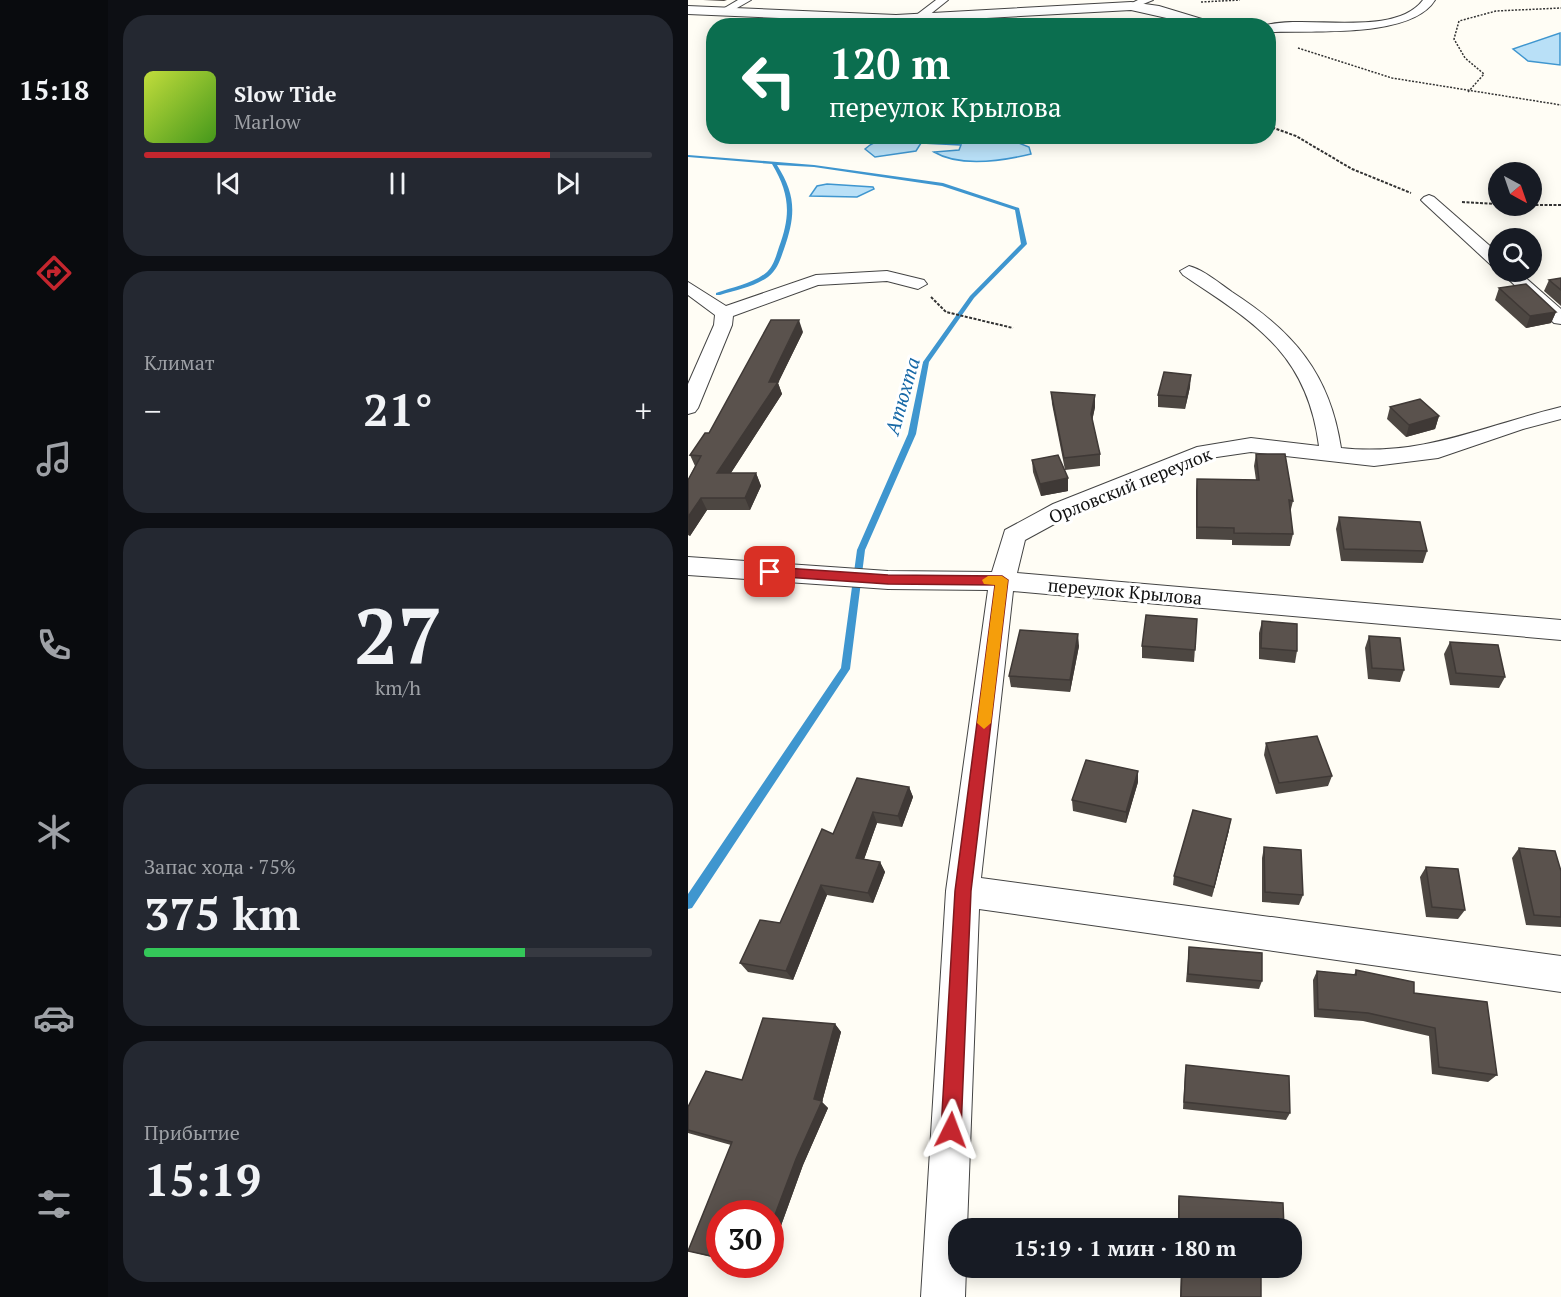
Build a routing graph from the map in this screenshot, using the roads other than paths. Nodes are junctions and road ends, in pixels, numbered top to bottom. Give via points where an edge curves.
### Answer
1 (746, 0) edge
2 (943, 0) edge
3 (1147, 0) edge
4 (1429, 0) edge
5 (1131, 6) junction
6 (688, 10) edge
7 (726, 10) junction
8 (862, 18) edge
9 (919, 18) joint
10 (1189, 18) edge
11 (1276, 28) edge
12 (1429, 200) road end
13 (1488, 253) edge
14 (1189, 270) dead end
15 (1520, 282) edge
16 (918, 284) dead end
17 (688, 287) edge
18 (724, 313) junction
19 (1561, 319) edge
20 (688, 408) edge
21 (1561, 412) edge
22 (1331, 455) junction
23 (688, 566) edge
24 (1002, 580) junction
25 (1561, 630) edge
26 (963, 891) junction
27 (1561, 974) edge
28 (943, 1297) edge

1 - 7 street
2 - 9 street
3 - 5 street
4 - 11 street via 1424,9 1411,16 1377,23
5 - 9 street
5 - 10 street
6 - 7 street
7 - 8 street
12 - 13 street
14 - 22 street via 1282,338 1302,366 1323,408
15 - 19 street
16 - 18 street via 887,276 816,280
17 - 18 street
18 - 20 street via 723,325
21 - 22 street, Орловский переулок via 1438,451 1374,459
22 - 24 street, Орловский переулок via 1251,445 1205,452 1061,510 1014,536
23 - 24 street, переулок Крылова via 888,580
24 - 25 street, переулок Крылова
24 - 26 street, Орловский переулок
26 - 27 street
26 - 28 street, Орловский переулок

